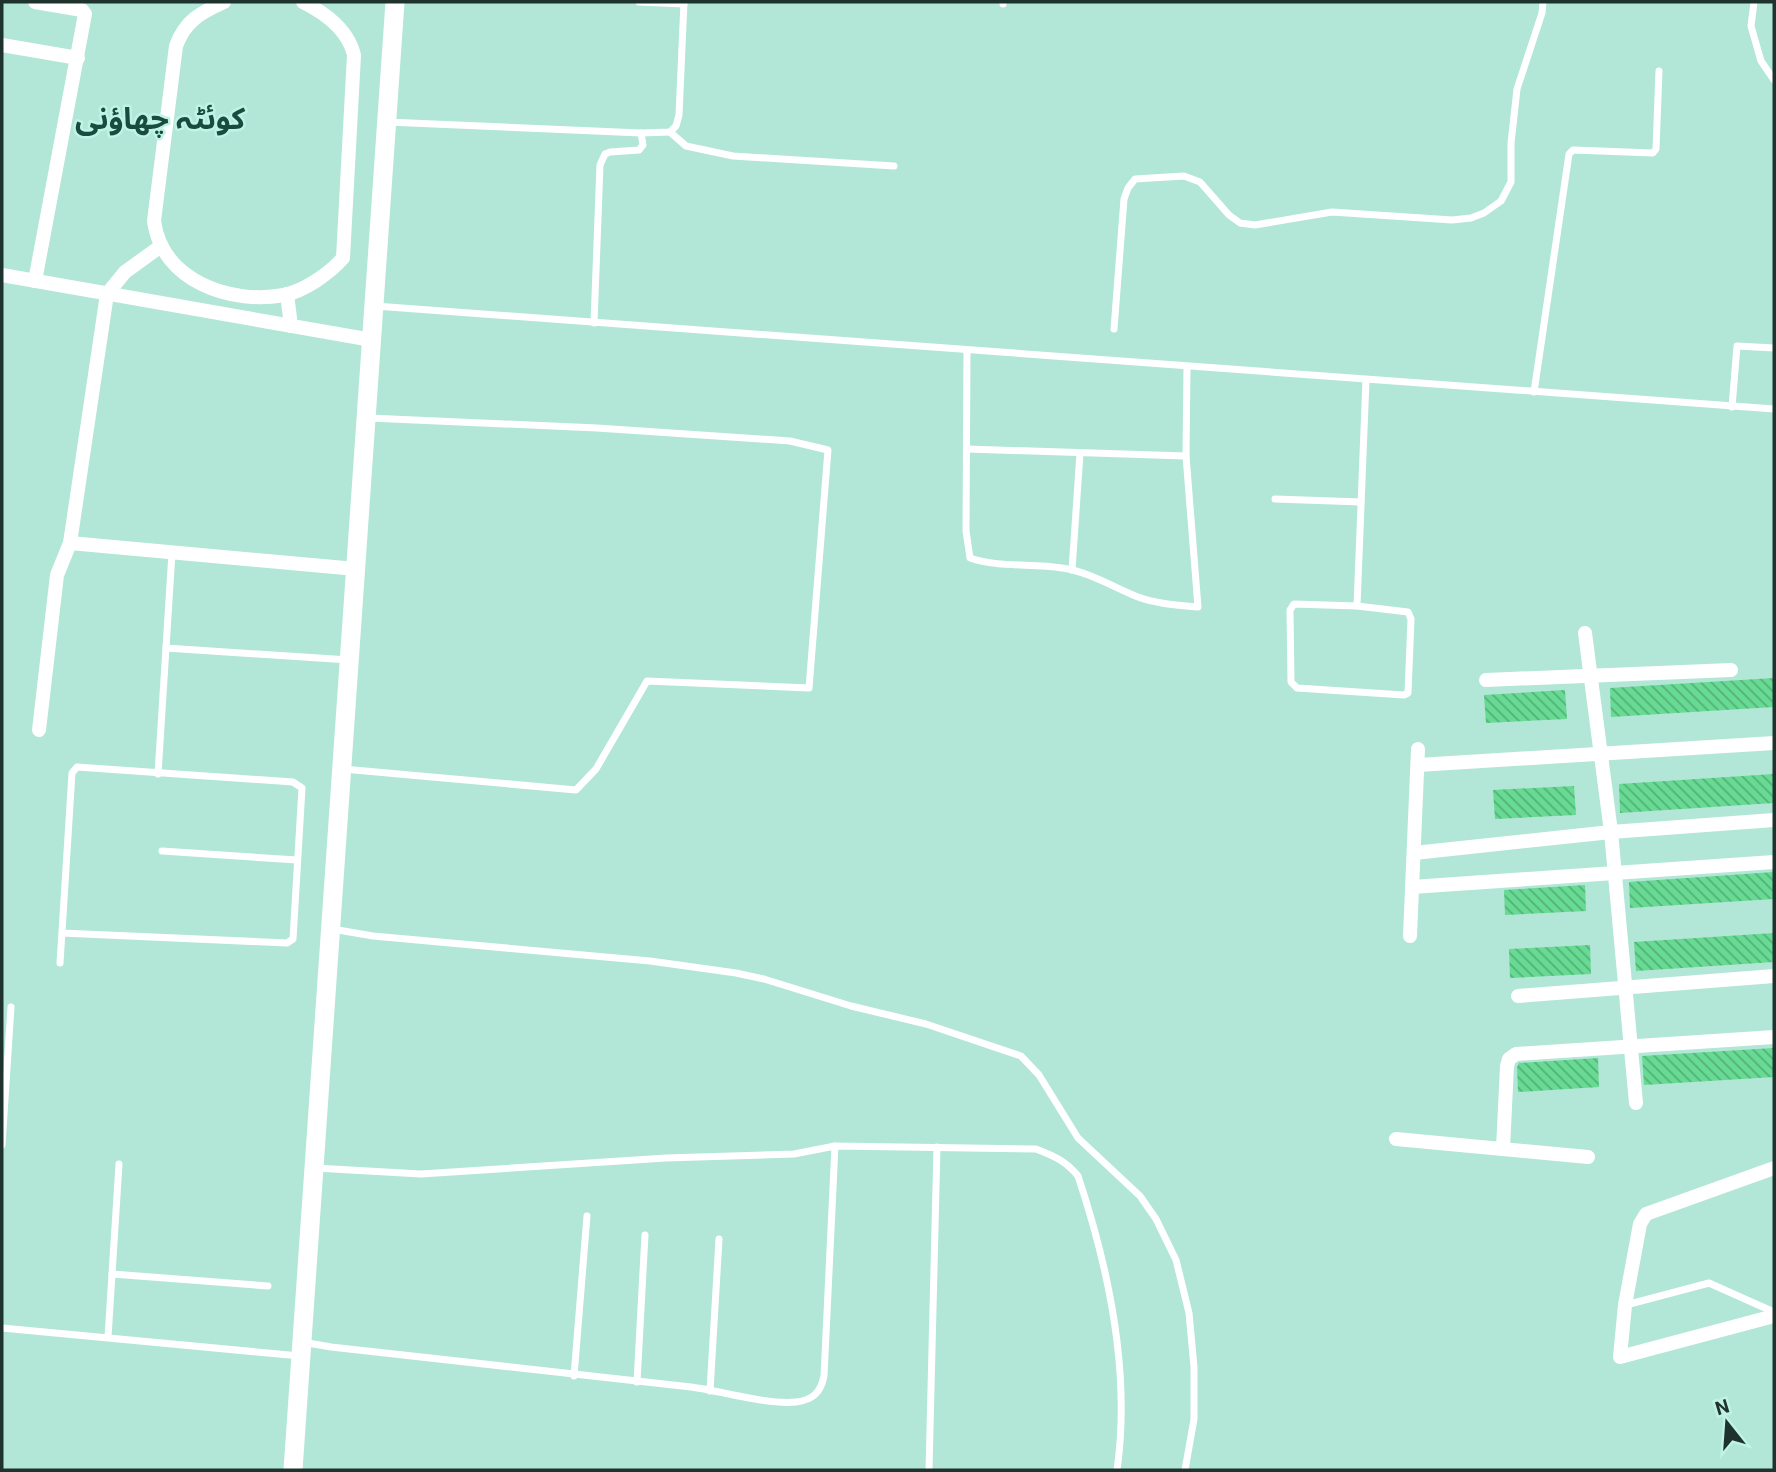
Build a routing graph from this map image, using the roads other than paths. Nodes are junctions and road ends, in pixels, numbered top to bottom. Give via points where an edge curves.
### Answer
1 (35, 2) edge
2 (224, 2) edge
3 (303, 2) edge
4 (395, 2) edge
5 (639, 2) edge
6 (1543, 2) edge
7 (1754, 2) edge
8 (684, 3) edge
9 (2, 45) edge
10 (78, 58) junction
11 (1659, 71) dead end
12 (1774, 80) edge
13 (387, 122) junction
14 (670, 132) junction
15 (641, 134) junction
16 (894, 166) dead end
17 (161, 246) junction
18 (2, 275) edge
19 (35, 281) junction
20 (107, 294) junction
21 (286, 294) junction
22 (374, 306) junction
23 (594, 323) junction
24 (291, 326) junction
25 (1114, 329) dead end
26 (372, 340) junction
27 (1774, 348) edge
28 (967, 350) junction
29 (1187, 367) junction
30 (1366, 380) junction
31 (1534, 392) junction
32 (1732, 407) junction
33 (1774, 409) edge
34 (366, 418) junction
35 (967, 449) junction
36 (1080, 453) junction
37 (1186, 456) junction
38 (1275, 499) dead end
39 (1361, 502) junction
40 (70, 542) junction
41 (172, 552) junction
42 (356, 569) junction
43 (1072, 570) junction
44 (1357, 606) junction
45 (1585, 633) dead end
46 (166, 648) junction
47 (350, 660) junction
48 (1731, 670) dead end
49 (1591, 677) junction
50 (1486, 680) dead end
51 (39, 730) dead end
52 (1774, 743) edge
53 (1418, 749) dead end
54 (1600, 753) junction
55 (1418, 765) junction
56 (342, 769) junction
57 (158, 774) junction
58 (1774, 821) edge
59 (1611, 832) junction
60 (162, 851) dead end
61 (1414, 853) junction
62 (297, 860) junction
63 (1774, 862) edge
64 (1613, 873) junction
65 (1412, 887) junction
66 (331, 929) junction
67 (62, 933) junction
68 (1410, 936) dead end
69 (60, 963) dead end
70 (1774, 976) edge
71 (1624, 986) junction
72 (1518, 996) dead end
73 (11, 1007) dead end
74 (1774, 1037) edge
75 (1629, 1046) junction
76 (1636, 1103) dead end
77 (1396, 1139) dead end
78 (2, 1145) edge
79 (835, 1146) junction
80 (937, 1147) junction
81 (1503, 1148) junction
82 (1588, 1157) dead end
83 (119, 1164) dead end
84 (314, 1168) junction
85 (1774, 1168) edge
86 (586, 1216) dead end
87 (645, 1235) dead end
88 (719, 1239) dead end
89 (112, 1274) junction
90 (268, 1286) dead end
91 (1625, 1305) junction
92 (1774, 1314) edge
93 (2, 1328) edge
94 (108, 1338) junction
95 (301, 1349) junction
96 (575, 1376) junction
97 (637, 1382) junction
98 (710, 1391) junction
99 (293, 1470) edge
100 (929, 1470) edge
101 (1117, 1470) edge
102 (1185, 1470) edge

1 - 10 street via 82,10
2 - 17 street via 182,29 176,46 155,206
3 - 21 street via 333,19 352,47 355,67 342,258 324,274
4 - 13 main road
5 - 8 lane
6 - 25 lane via 1517,89 1511,182 1501,201 1484,213 1452,220 1332,212 1255,225 1240,223 1229,215 1200,182 1184,176 1135,179 1124,199
7 - 12 lane via 1751,26 1761,61
8 - 14 lane via 679,115
9 - 10 street
10 - 19 street
11 - 31 lane via 1653,153 1569,153
13 - 15 lane
13 - 22 main road
14 - 15 lane
14 - 16 lane via 686,146 733,156
15 - 23 lane via 639,150 605,154 600,166
17 - 20 street via 125,272
17 - 21 street via 187,277 216,291 254,297
18 - 19 street
19 - 20 street
20 - 24 street
20 - 40 street
21 - 24 street
22 - 23 lane
22 - 26 main road
23 - 28 lane
24 - 26 street
26 - 34 main road
27 - 32 lane via 1737,346
28 - 29 lane
28 - 35 lane
29 - 30 lane
29 - 37 lane
30 - 31 lane
30 - 39 lane
31 - 32 lane
32 - 33 lane
34 - 42 main road
34 - 56 lane via 790,441 828,450 809,688 648,681 596,769 576,790
35 - 36 lane
35 - 43 lane via 970,558
36 - 37 lane
36 - 43 lane
37 - 43 lane via 1198,607 1142,599
38 - 39 lane
39 - 44 lane
40 - 41 street
40 - 51 street via 57,575
41 - 42 street
41 - 46 lane
42 - 47 main road
44 - 44 lane via 1294,604 1290,610 1293,685 1408,693 1408,612
45 - 49 street
46 - 47 lane
46 - 57 lane
47 - 56 main road
48 - 49 street
49 - 50 street
49 - 54 street
52 - 54 street
53 - 55 street
54 - 55 street
54 - 59 street
55 - 61 street
56 - 66 main road
57 - 62 lane via 299,784
57 - 67 lane via 77,767 72,773
58 - 59 street
59 - 61 street
59 - 64 street
60 - 62 lane
61 - 65 street
62 - 67 lane via 293,939 287,943
63 - 64 street
64 - 65 street
64 - 71 street
65 - 68 street
66 - 84 main road
66 - 102 lane via 736,973 926,1024 1021,1056 1039,1075 1078,1139 1140,1196 1176,1260 1189,1313 1194,1367 1194,1419
67 - 69 lane
70 - 71 street
71 - 72 street
71 - 75 street
73 - 78 lane
74 - 75 street
75 - 76 street
75 - 81 street via 1516,1054 1509,1059
77 - 81 street
79 - 80 lane
79 - 84 lane via 794,1154 421,1174
79 - 98 lane via 822,1387 797,1402
80 - 100 lane
80 - 101 lane via 1036,1149 1058,1157 1079,1176 1118,1342 1121,1443
81 - 82 street
83 - 89 lane
84 - 95 main road
85 - 91 street via 1646,1214 1640,1224
86 - 96 lane
87 - 97 lane
88 - 98 lane
89 - 90 lane
89 - 94 lane
91 - 92 lane via 1709,1283
91 - 92 street via 1620,1357
93 - 94 lane
94 - 95 lane
95 - 96 lane via 331,1347
95 - 99 main road
96 - 97 lane
97 - 98 lane

